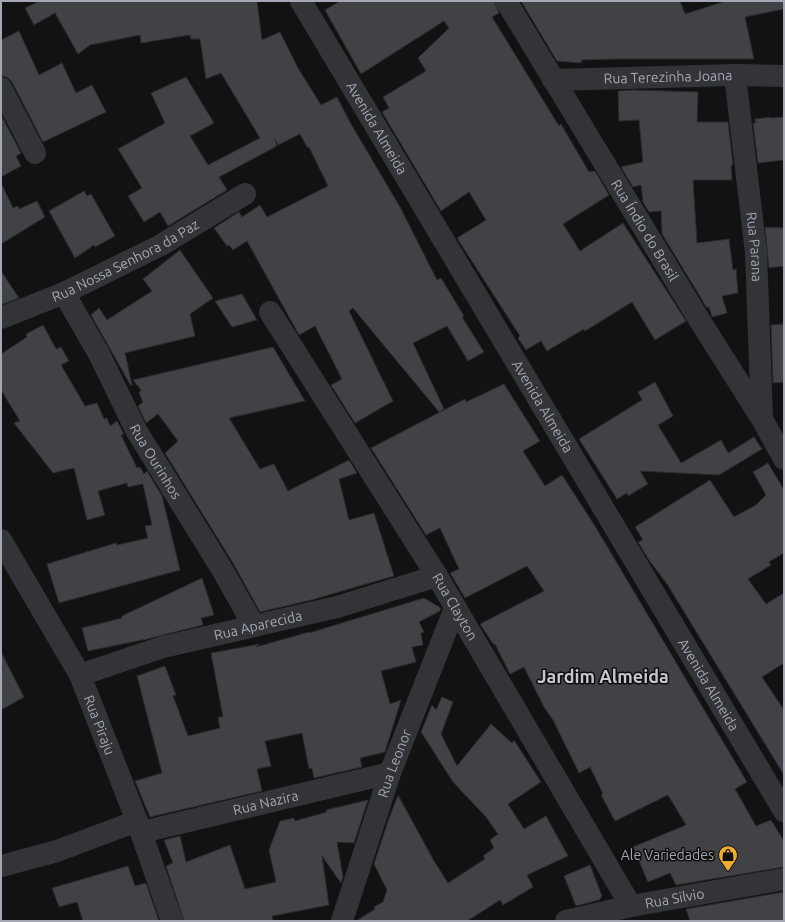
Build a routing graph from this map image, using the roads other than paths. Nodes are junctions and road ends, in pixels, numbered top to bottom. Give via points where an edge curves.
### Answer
1 (506, 1) edge
2 (310, 6) edge
3 (735, 75) junction
4 (784, 76) edge
5 (552, 80) junction
6 (1, 88) edge
7 (35, 153) dead end
8 (245, 194) dead end
9 (64, 293) junction
10 (270, 312) dead end
11 (1, 318) edge
12 (762, 419) junction
13 (784, 460) edge
14 (1, 540) edge
15 (437, 576) junction
16 (455, 608) junction
17 (254, 626) junction
18 (80, 674) junction
19 (390, 773) junction
20 (784, 811) edge
21 (140, 827) junction
22 (1, 866) edge
23 (784, 880) edge
24 (631, 906) junction
25 (172, 921) edge
26 (342, 921) edge
27 (566, 921) edge

1 - 5 street, Rua Índio do Brasil
2 - 20 street, Avenida Almeida
3 - 4 street, Rua Terezinha Joana
3 - 5 street, Rua Terezinha Joana
3 - 12 street, Rua Parana via 756,253
5 - 12 street, Rua Índio do Brasil
6 - 7 street
8 - 9 street, Rua Nossa Senhora da Paz via 161,245
9 - 11 street, Rua Nossa Senhora da Paz
9 - 17 street, Rua Ourinhos via 99,354 136,430
10 - 15 street, Rua Clayton
12 - 13 street, Rua Índio do Brasil
14 - 18 street, Rua Piraju
15 - 16 street, Rua Clayton
15 - 17 street, Rua Aparecida via 337,606
16 - 19 street, Rua Leonor
16 - 24 street, Rua Clayton
17 - 18 street, Rua Aparecida via 163,647
18 - 21 street, Rua Piraju
19 - 21 street, Rua Nazira
19 - 26 street, Rua Leonor
21 - 22 street, Rua Nazira
21 - 25 street, Rua Piraju
23 - 24 street, Rua Silvio
24 - 27 street, Rua Silvio

